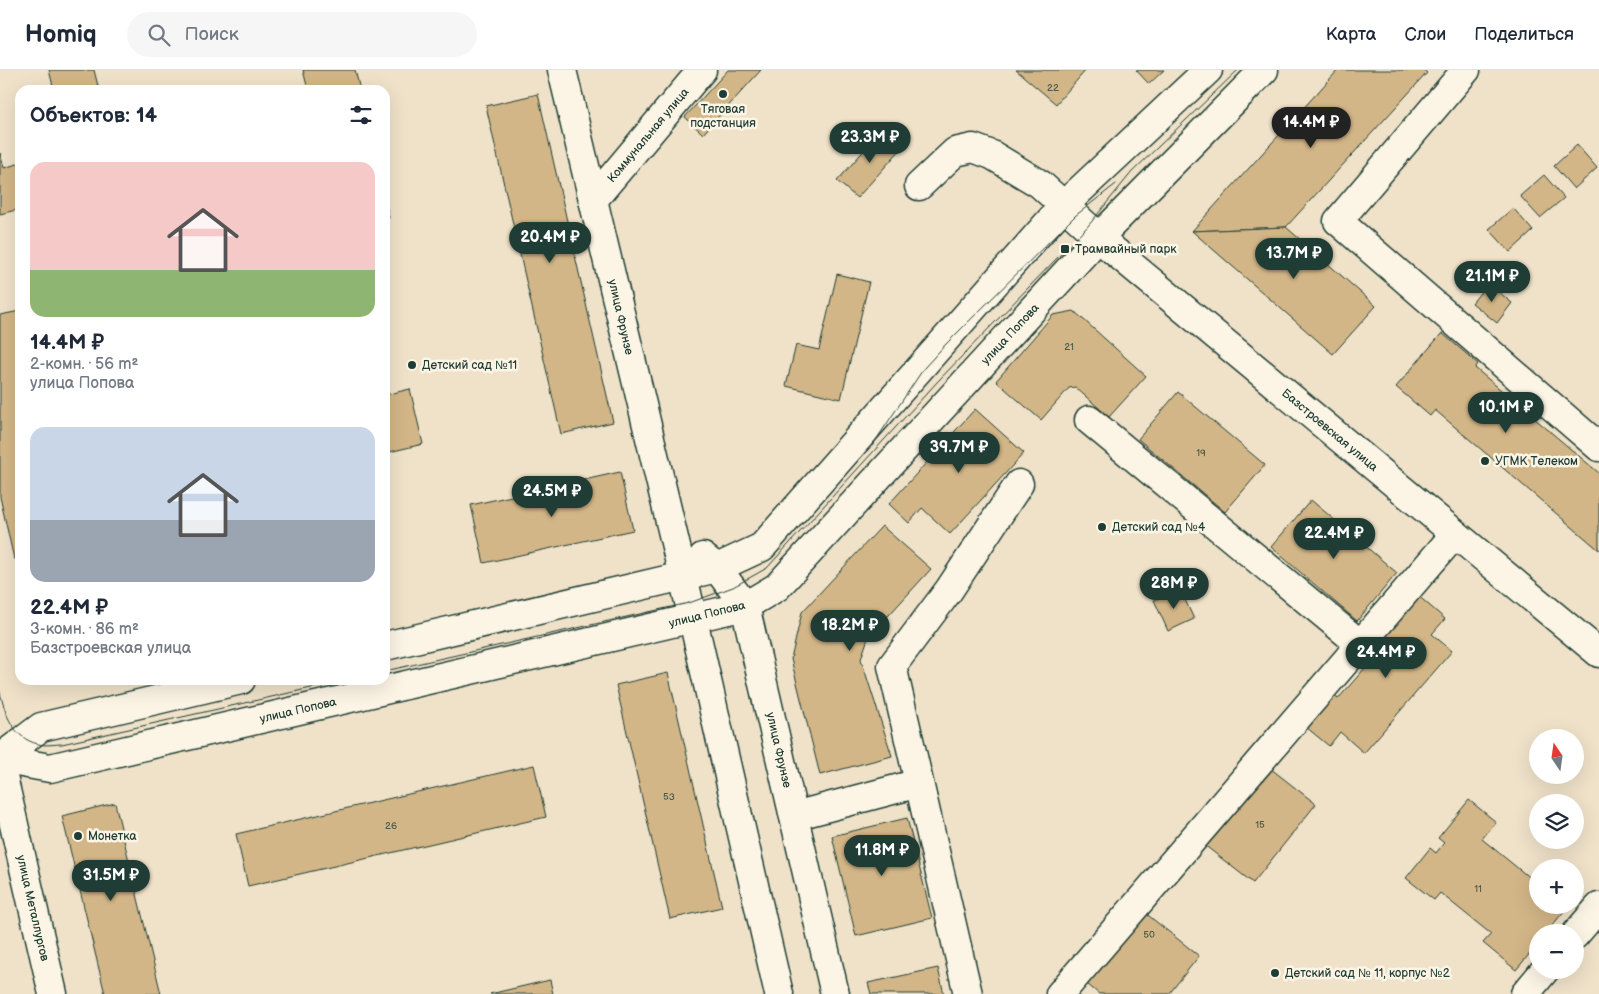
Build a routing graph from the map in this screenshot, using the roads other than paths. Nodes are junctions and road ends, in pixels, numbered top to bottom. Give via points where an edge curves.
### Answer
1 (562, 70) edge
2 (702, 70) edge
3 (1208, 70) edge
4 (1264, 70) edge
5 (1466, 70) edge
6 (919, 186) dead end
7 (593, 200) junction
8 (1064, 205) junction
9 (1099, 237) junction
10 (1089, 420) dead end
11 (1599, 448) edge
12 (1020, 484) dead end
13 (1455, 534) junction
14 (673, 536) junction
15 (717, 568) junction
16 (683, 576) junction
17 (745, 606) junction
18 (693, 618) junction
19 (1360, 644) junction
20 (390, 645) edge
21 (1599, 653) edge
22 (217, 685) edge
23 (0, 758) edge
24 (0, 764) edge
25 (919, 783) junction
26 (794, 816) junction
27 (1599, 908) edge
28 (1584, 925) edge
29 (1538, 979) edge
30 (53, 994) edge
31 (779, 994) edge
32 (835, 994) edge
33 (968, 994) edge
34 (1060, 994) edge
35 (1525, 994) edge

1 - 7 street, улица Фрунзе
2 - 7 street, Коммунальная улица
3 - 8 street
4 - 9 street, улица Попова
5 - 11 street via 1338,221
6 - 8 street, Базстроевская улица via 955,152 973,148 992,155 1032,179
7 - 14 street, улица Фрунзе
8 - 9 street, Базстроевская улица
8 - 15 street via 762,547
9 - 13 street, Базстроевская улица
9 - 17 street, улица Попова via 777,587
10 - 19 street
12 - 25 street via 949,590 892,666
13 - 19 street
13 - 21 street, Базстроевская улица
14 - 15 street, улица Фрунзе
14 - 16 street, улица Фрунзе
15 - 16 street
15 - 17 street, улица Фрунзе
16 - 18 street, улица Фрунзе
16 - 20 street
17 - 18 street, улица Попова
17 - 26 street, улица Фрунзе
18 - 23 street, улица Попова via 50,768
18 - 31 street, улица Фрунзе
19 - 34 street
22 - 23 street, улица Попова via 41,727
24 - 30 street, улица Металлургов
25 - 26 street
25 - 33 street
26 - 32 street, улица Фрунзе
27 - 28 street
29 - 35 street

